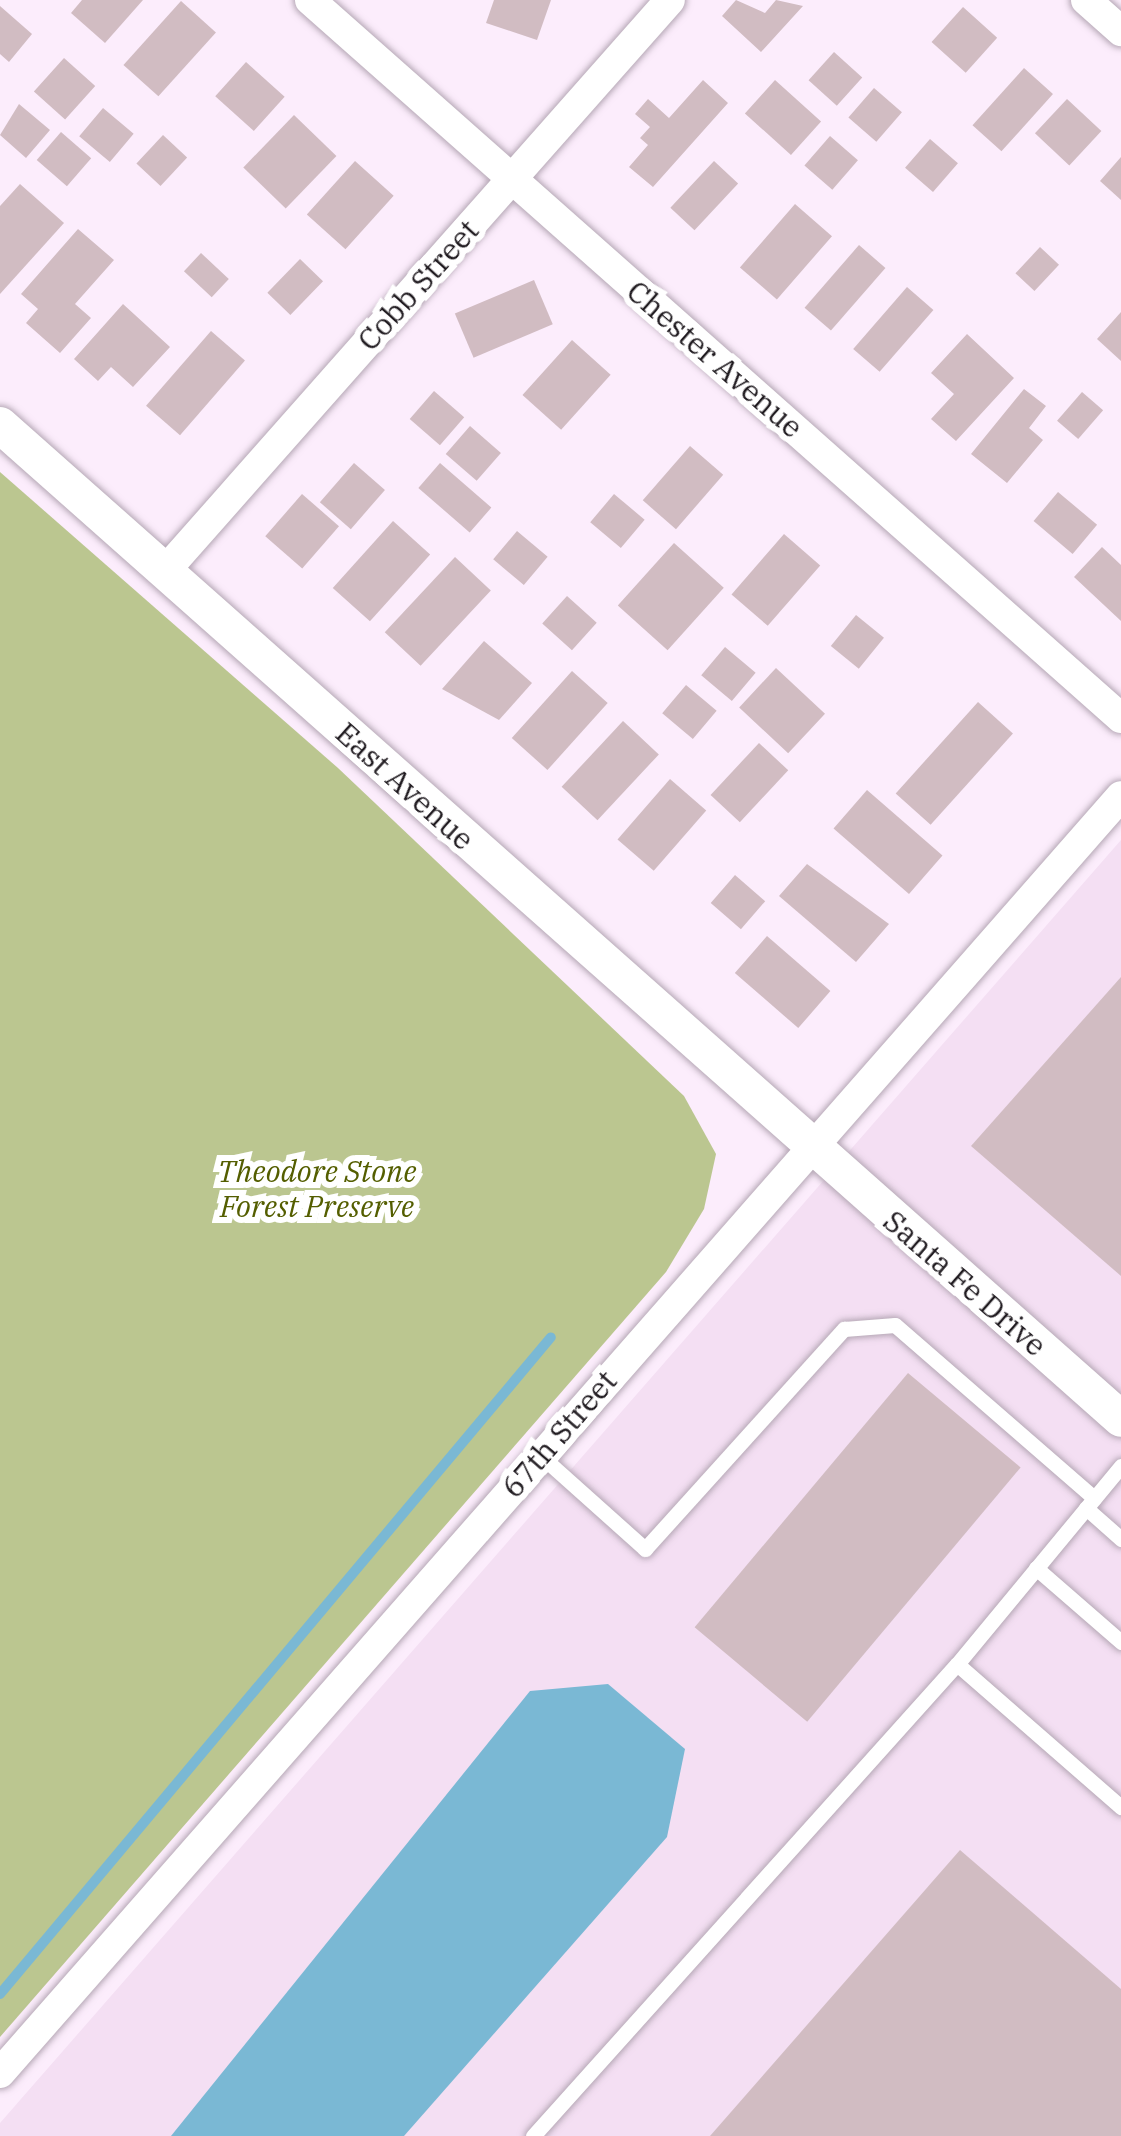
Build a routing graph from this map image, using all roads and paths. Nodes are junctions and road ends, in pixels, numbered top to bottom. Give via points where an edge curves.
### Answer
1 (310, 0) edge
2 (670, 0) edge
3 (1086, 0) edge
4 (1121, 31) edge
5 (512, 179) junction
6 (0, 425) edge
7 (165, 571) junction
8 (1121, 718) edge
9 (1121, 796) edge
10 (809, 1148) junction
11 (1121, 1418) edge
12 (540, 1455) junction
13 (1121, 1466) edge
14 (1090, 1503) junction
15 (1121, 1539) edge
16 (1036, 1568) junction
17 (1121, 1642) edge
18 (957, 1664) junction
19 (1121, 1807) edge
20 (0, 2073) edge
21 (533, 2136) edge

1 - 5 street, Chester Avenue
2 - 5 street, Cobb Street
3 - 4 street
5 - 7 street, Cobb Street
5 - 8 street, Chester Avenue
6 - 7 street, East Avenue
7 - 10 street, East Avenue
9 - 10 street, 67th Street
10 - 11 street, Santa Fe Drive
10 - 12 street, 67th Street
12 - 14 lane via 645,1550 844,1329 895,1325
12 - 20 street, 67th Street
13 - 14 lane
14 - 15 lane
14 - 16 lane
16 - 17 lane
16 - 18 lane
18 - 19 lane
18 - 21 lane

